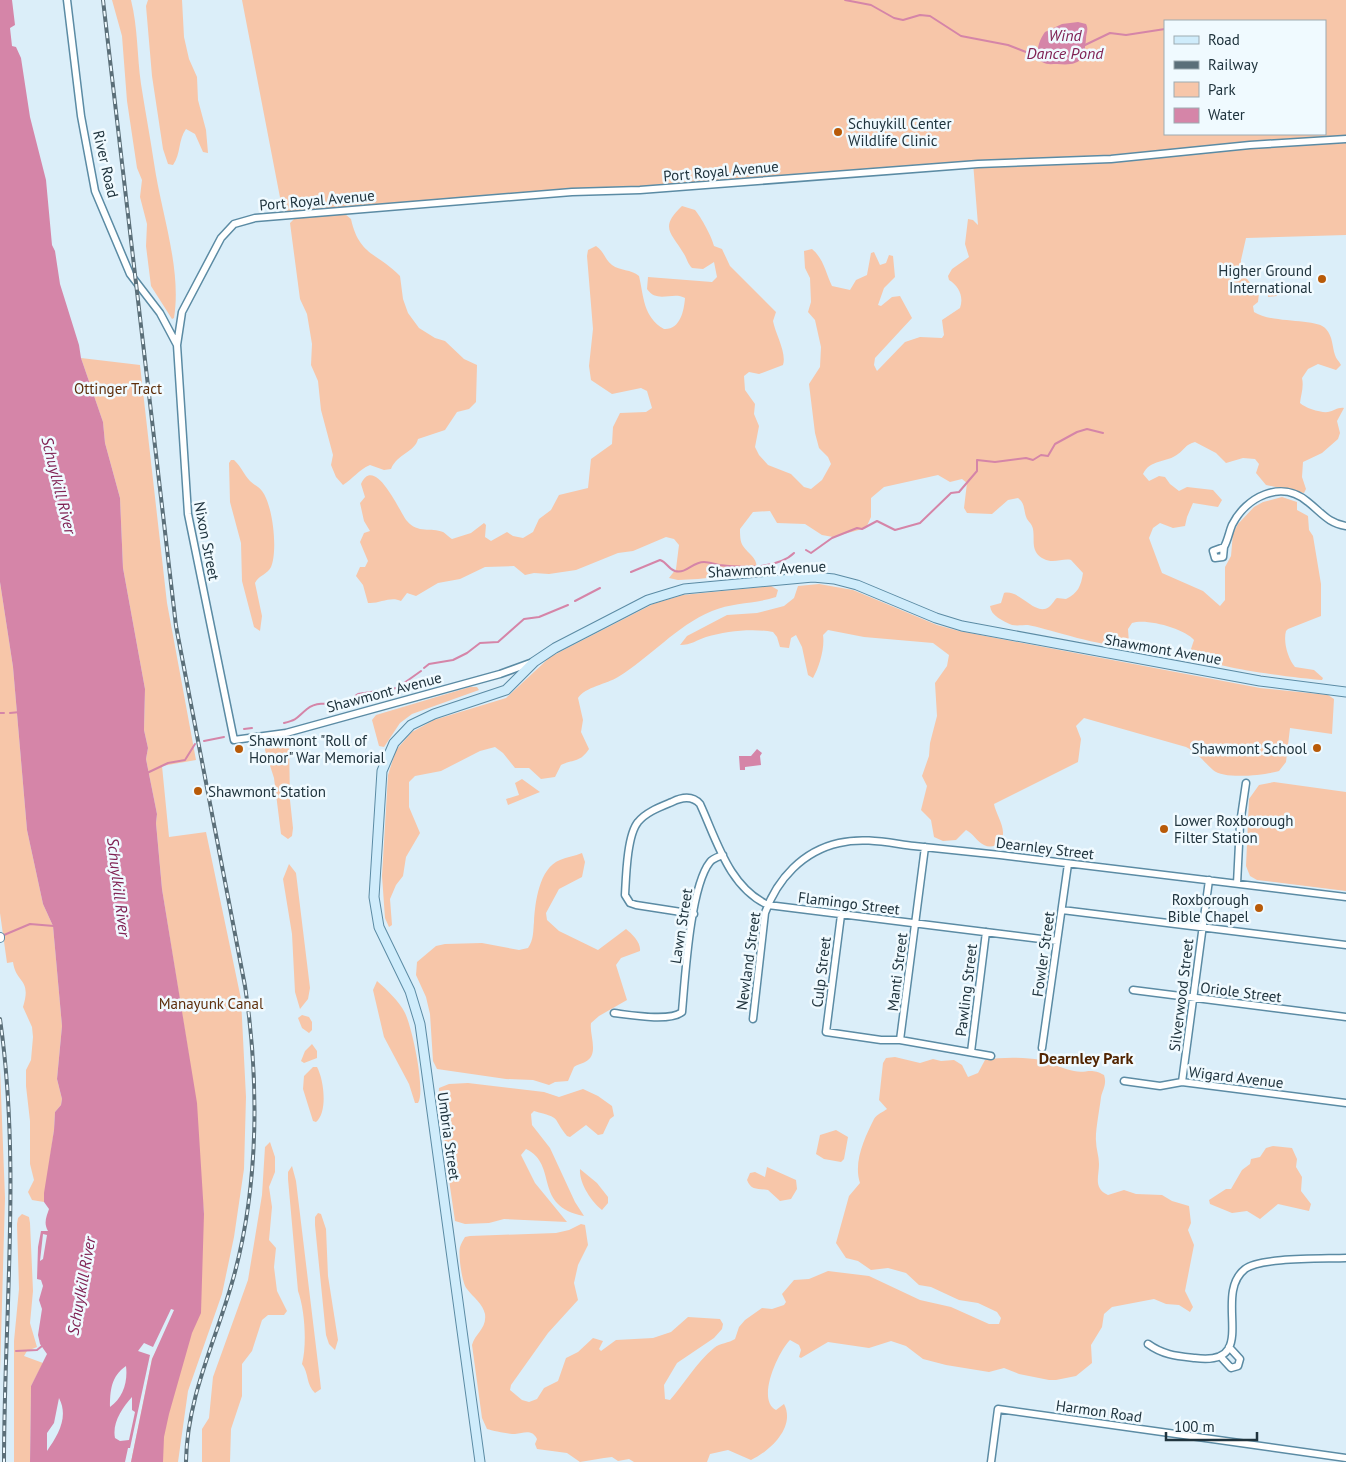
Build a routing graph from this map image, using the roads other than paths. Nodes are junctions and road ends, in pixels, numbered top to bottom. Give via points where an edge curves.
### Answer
1 (67, 0) edge
2 (1346, 140) edge
3 (178, 345) junction
4 (1346, 526) edge
5 (1224, 546) dead end
6 (534, 662) junction
7 (500, 674) junction
8 (511, 686) junction
9 (1346, 692) edge
10 (234, 740) joint
11 (1246, 783) dead end
12 (925, 847) junction
13 (723, 855) junction
14 (1068, 864) junction
15 (1209, 880) junction
16 (1237, 884) junction
17 (1346, 897) edge
18 (768, 905) junction
19 (1062, 910) junction
20 (694, 914) junction
21 (841, 915) junction
22 (915, 924) junction
23 (1202, 928) junction
24 (986, 932) junction
25 (1057, 941) junction
26 (1346, 945) edge
27 (1133, 990) dead end
28 (1193, 998) junction
29 (614, 1013) dead end
30 (1346, 1017) edge
31 (752, 1019) dead end
32 (900, 1040) junction
33 (1042, 1048) dead end
34 (971, 1052) junction
35 (991, 1056) dead end
36 (1124, 1081) dead end
37 (1182, 1082) junction
38 (1346, 1103) edge
39 (1346, 1258) edge
40 (1148, 1344) dead end
41 (1229, 1347) junction
42 (1220, 1356) junction
43 (1346, 1458) edge
44 (480, 1462) edge
45 (991, 1462) edge

1 - 3 street, River Road via 81,116 95,191 130,274 160,313
2 - 3 street, Port Royal Avenue via 1111,159 978,164 640,190 572,192 255,218 234,224 221,238 182,312
3 - 10 street, Nixon Street via 188,514
4 - 5 street via 1324,517 1299,496 1268,492 1255,498 1243,510
6 - 7 street, Shawmont Avenue
6 - 8 main road
6 - 9 main road, Shawmont Avenue via 624,612 668,592 820,577 857,584 962,626 1260,681
7 - 8 street
7 - 10 street, Shawmont Avenue via 286,733
8 - 44 main road, Umbria Street via 427,716 401,733 384,764 374,887 376,912 386,943 412,996 420,1024
11 - 16 street
12 - 14 street, Dearnley Street
12 - 18 street, Dearnley Street via 860,840 828,846 793,868
12 - 22 street, Manti Street
13 - 18 street, Flamingo Street via 738,882
13 - 20 street, Lawn Street via 708,865
13 - 20 street, Flamingo Street via 700,804 695,800 675,801 640,821 633,833 625,895 630,902 636,906
14 - 15 street, Dearnley Street
14 - 19 street, Fowler Street
15 - 16 street, Dearnley Street
15 - 23 street, Silverwood Street
16 - 17 street, Dearnley Street
18 - 21 street, Flamingo Street
18 - 31 street, Newland Street
19 - 23 street
19 - 25 street, Fowler Street
20 - 29 street, Lawn Street via 682,1012 675,1016
21 - 22 street, Flamingo Street
21 - 32 street, Culp Street via 826,1032
22 - 24 street, Flamingo Street
22 - 32 street, Manti Street
23 - 26 street
23 - 28 street, Silverwood Street
24 - 25 street, Flamingo Street
24 - 34 street, Pawling Street
25 - 33 street, Fowler Street
27 - 28 street, Oriole Street
28 - 30 street, Oriole Street
28 - 37 street, Silverwood Street
32 - 34 street
34 - 35 street
36 - 37 street, Wigard Avenue via 1160,1086
37 - 38 street, Wigard Avenue
39 - 41 street via 1261,1263 1247,1268 1232,1288 1233,1335
40 - 42 street via 1165,1354 1202,1359
41 - 42 street
41 - 42 street via 1240,1359 1238,1366 1231,1368
43 - 45 street, Harmon Road via 998,1409

